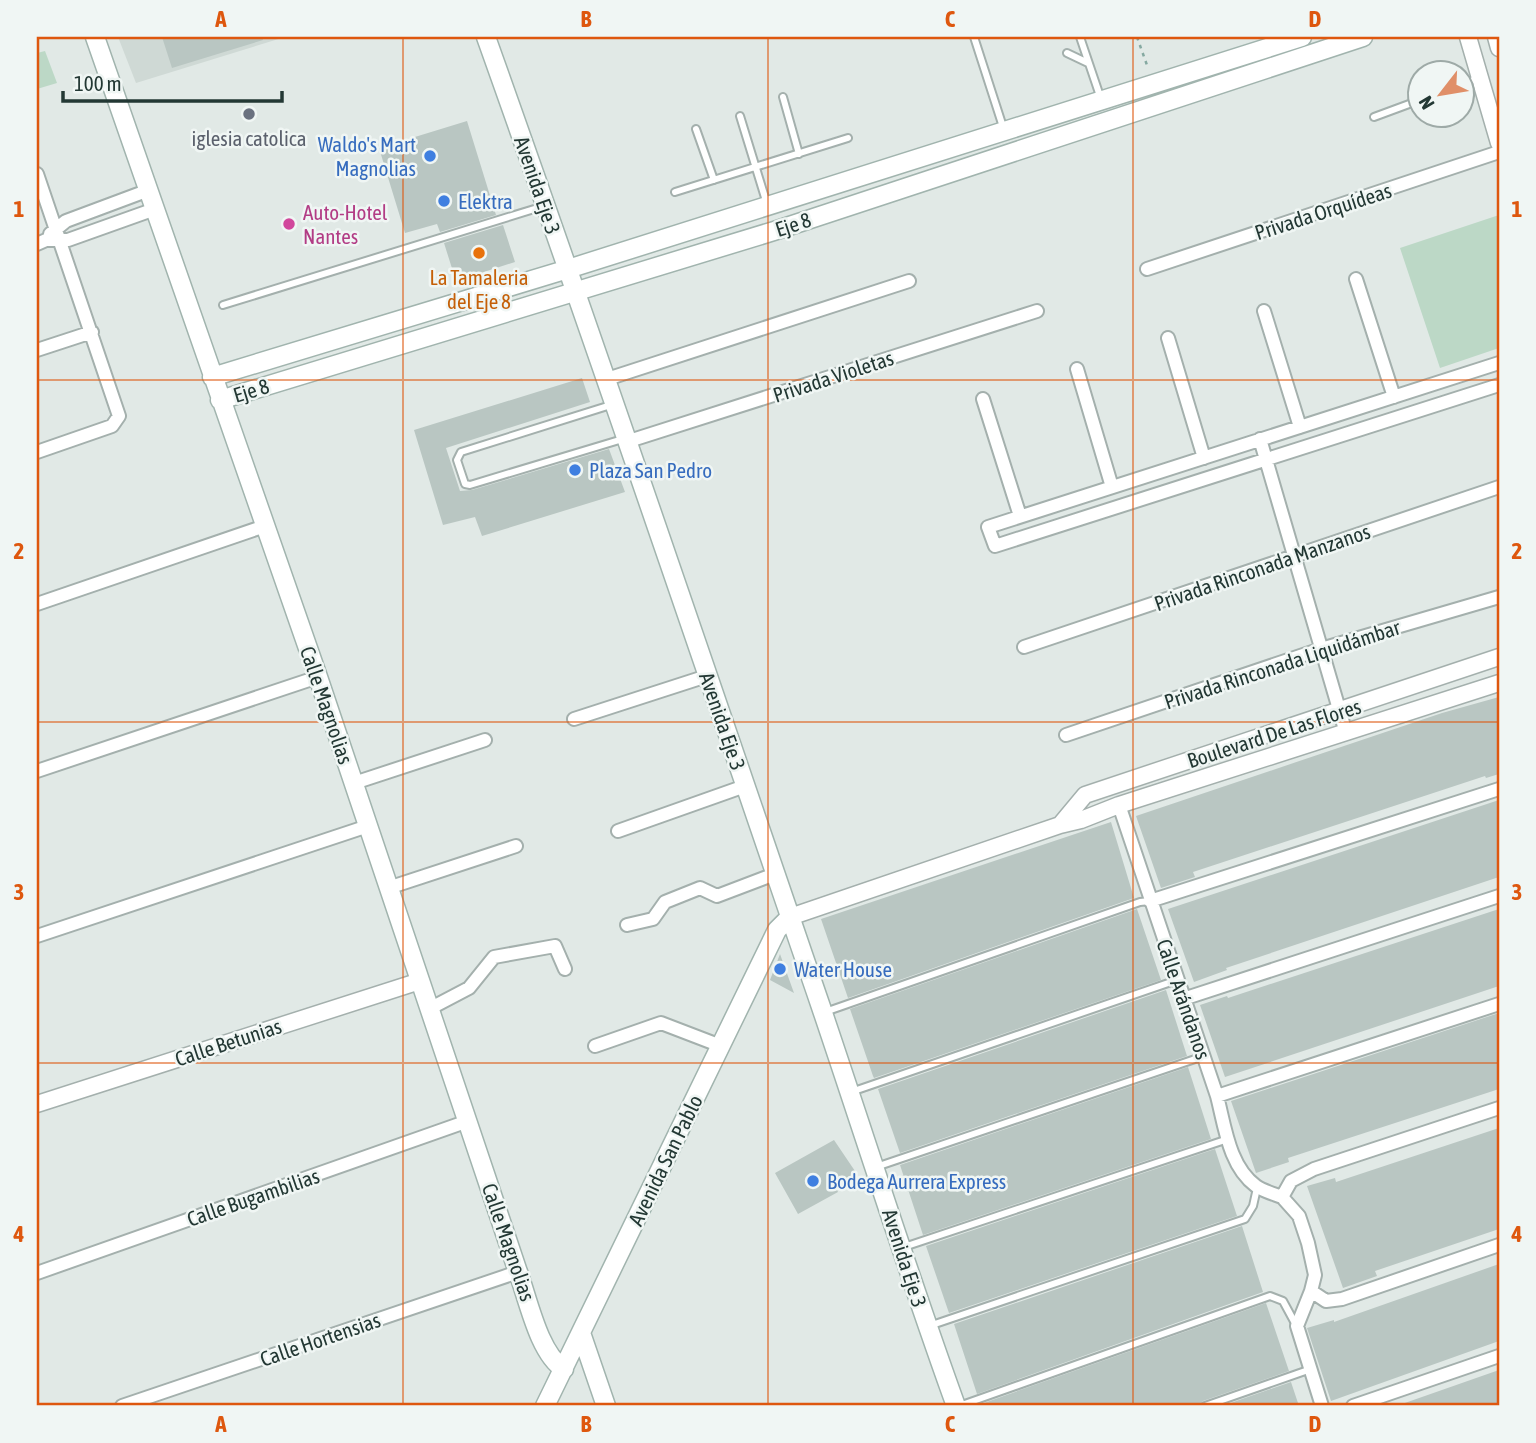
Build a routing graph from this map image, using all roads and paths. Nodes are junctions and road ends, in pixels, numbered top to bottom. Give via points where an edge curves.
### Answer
1 (95, 37) edge
2 (486, 37) edge
3 (974, 37) edge
4 (1080, 37) edge
5 (1137, 37) edge
6 (1363, 37) edge
7 (1468, 37) edge
8 (1496, 37) edge
9 (1297, 38) edge
10 (1499, 48) edge
11 (1067, 53) dead end
12 (1088, 63) junction
13 (1480, 78) junction
14 (1476, 79) edge
15 (1153, 84) junction
16 (783, 97) dead end
17 (1102, 100) junction
18 (1406, 105) edge
19 (740, 116) dead end
20 (1374, 117) dead end
21 (696, 129) dead end
22 (1005, 132) junction
23 (848, 138) dead end
24 (1499, 142) edge
25 (1499, 152) edge
26 (799, 154) junction
27 (756, 167) junction
28 (37, 174) edge
29 (714, 180) junction
30 (149, 190) junction
31 (675, 192) dead end
32 (546, 205) junction
33 (768, 206) junction
34 (155, 209) junction
35 (56, 229) junction
36 (41, 242) edge
37 (61, 242) junction
38 (568, 269) junction
39 (1147, 270) dead end
40 (1356, 279) dead end
41 (909, 281) dead end
42 (575, 291) junction
43 (223, 305) dead end
44 (1037, 311) dead end
45 (1264, 311) dead end
46 (92, 332) junction
47 (1168, 338) dead end
48 (37, 350) edge
49 (1499, 363) edge
50 (1077, 369) dead end
51 (212, 377) junction
52 (607, 379) junction
53 (1499, 385) edge
54 (1394, 397) junction
55 (983, 399) dead end
56 (220, 400) junction
57 (616, 404) junction
58 (1300, 427) junction
59 (628, 439) junction
60 (1260, 439) junction
61 (37, 452) edge
62 (1204, 457) junction
63 (1266, 460) junction
64 (1112, 487) junction
65 (1499, 487) edge
66 (1020, 516) junction
67 (265, 526) junction
68 (1294, 556) junction
69 (1499, 597) edge
70 (37, 604) edge
71 (1024, 648) dead end
72 (1321, 649) junction
73 (1499, 657) edge
74 (707, 676) junction
75 (318, 677) junction
76 (1499, 683) edge
77 (1339, 712) junction
78 (574, 719) dead end
79 (1346, 733) junction
80 (1066, 736) dead end
81 (485, 740) dead end
82 (37, 771) edge
83 (354, 783) junction
84 (745, 786) junction
85 (1499, 789) edge
86 (1119, 806) junction
87 (1060, 825) junction
88 (368, 826) junction
89 (618, 831) dead end
90 (516, 846) dead end
91 (775, 874) junction
92 (388, 888) junction
93 (1499, 896) edge
94 (1150, 901) junction
95 (790, 917) junction
96 (627, 925) dead end
97 (37, 936) edge
98 (565, 969) dead end
99 (1177, 980) junction
100 (419, 981) junction
101 (1184, 999) junction
102 (1499, 1003) edge
103 (429, 1009) junction
104 (823, 1012) junction
105 (595, 1046) dead end
106 (721, 1046) junction
107 (1204, 1056) junction
108 (849, 1093) junction
109 (1217, 1096) junction
110 (37, 1104) edge
111 (1499, 1108) edge
112 (468, 1121) junction
113 (1228, 1139) junction
114 (876, 1167) junction
115 (1257, 1188) junction
116 (1282, 1197) junction
117 (1499, 1245) edge
118 (902, 1248) junction
119 (518, 1272) junction
120 (37, 1273) edge
121 (1311, 1291) junction
122 (927, 1326) junction
123 (1297, 1326) junction
124 (581, 1333) junction
125 (1499, 1356) edge
126 (564, 1369) junction
127 (1311, 1369) junction
128 (122, 1406) edge
129 (545, 1406) edge
130 (606, 1406) edge
131 (957, 1406) edge
132 (1205, 1406) edge
133 (1322, 1406) edge
134 (1353, 1406) edge

1 - 30 main road, Calle Magnolias
2 - 32 main road, Avenida Eje 3
3 - 22 lane
4 - 12 lane
5 - 15 path
6 - 42 main road, Eje 8 via 774,231
7 - 13 street
8 - 10 street
9 - 15 main road, Eje 8
11 - 12 lane
12 - 17 lane
13 - 14 lane
13 - 24 street
15 - 17 main road, Eje 8
16 - 26 lane
17 - 22 main road, Eje 8
18 - 20 lane
19 - 27 lane
21 - 29 lane
22 - 33 main road, Eje 8
23 - 26 lane
25 - 39 street, Privada Orquídeas
26 - 27 lane
27 - 29 lane
27 - 33 lane
28 - 35 street
29 - 31 lane
30 - 34 main road, Calle Magnolias
30 - 35 street via 66,221
32 - 38 main road, Avenida Eje 3
32 - 43 lane
33 - 38 main road, Eje 8
34 - 37 street
34 - 51 main road, Calle Magnolias
35 - 36 street
35 - 37 street
36 - 37 street
37 - 46 street
38 - 42 main road, Avenida Eje 3
38 - 51 main road, Eje 8
40 - 54 street
41 - 52 street
42 - 52 main road, Avenida Eje 3
42 - 56 main road, Eje 8
44 - 59 street, Privada Violetas
45 - 58 street
46 - 48 street
46 - 61 street via 118,421
47 - 62 street
49 - 54 street
50 - 64 street
51 - 56 main road, Calle Magnolias
52 - 57 main road, Avenida Eje 3
53 - 63 street
54 - 58 street
55 - 66 street
56 - 67 main road, Calle Magnolias
57 - 59 main road, Avenida Eje 3
57 - 59 lane via 461,452 457,460 462,480 470,485
58 - 60 street
59 - 74 main road, Avenida Eje 3
60 - 62 street
60 - 63 street
62 - 64 street
63 - 66 street via 995,546 988,527
63 - 68 street
64 - 66 street
65 - 68 street, Privada Rinconada Manzanos
67 - 70 street
67 - 75 main road, Calle Magnolias
68 - 71 street, Privada Rinconada Manzanos
68 - 72 street
69 - 72 street, Privada Rinconada Liquidámbar
72 - 77 street
72 - 80 street, Privada Rinconada Liquidámbar
73 - 77 street, Boulevard De Las Flores
74 - 78 street
74 - 84 main road, Avenida Eje 3
75 - 82 street
75 - 83 main road, Calle Magnolias
76 - 79 street, Boulevard De Las Flores
77 - 79 street
77 - 87 street, Boulevard De Las Flores via 1085,795
79 - 86 street, Boulevard De Las Flores
81 - 83 street
83 - 88 main road, Calle Magnolias
84 - 89 street
84 - 91 main road, Avenida Eje 3
85 - 94 street
86 - 87 street, Boulevard De Las Flores
86 - 94 street, Calle Arándanos
87 - 95 street, Boulevard De Las Flores
88 - 92 main road, Calle Magnolias
88 - 97 street
90 - 92 street
91 - 95 main road, Avenida Eje 3
91 - 96 street via 718,896 700,888 665,902 653,919
92 - 100 main road, Calle Magnolias
93 - 101 street
94 - 99 street, Calle Arándanos
94 - 104 lane
95 - 104 main road, Avenida Eje 3
95 - 106 main road, Avenida San Pablo via 777,930
98 - 103 street via 555,946 494,957 469,988
99 - 101 street, Calle Arándanos
99 - 108 lane
100 - 103 main road, Calle Magnolias
100 - 110 street, Calle Betunias
101 - 107 street, Calle Arándanos
102 - 109 street
103 - 112 main road, Calle Magnolias
104 - 108 main road, Avenida Eje 3
105 - 106 street via 662,1023
106 - 124 main road, Avenida San Pablo
107 - 109 street, Calle Arándanos
107 - 114 lane
108 - 114 main road, Avenida Eje 3
109 - 113 street, Calle Arándanos
111 - 116 street via 1314,1169 1291,1181
112 - 119 main road, Calle Magnolias
112 - 120 street, Calle Bugambilias
113 - 115 street, Calle Arándanos via 1239,1169
113 - 118 lane
114 - 118 main road, Avenida Eje 3
115 - 116 street
115 - 122 lane via 1245,1219
116 - 121 street via 1299,1216 1308,1243 1315,1275
117 - 121 street via 1342,1299 1326,1301
118 - 122 main road, Avenida Eje 3
119 - 126 main road, Calle Magnolias via 545,1350
119 - 128 street, Calle Hortensias
121 - 123 street
122 - 131 main road, Avenida Eje 3
123 - 127 street
123 - 131 lane via 1283,1301 1270,1296
124 - 126 main road, Avenida San Pablo
124 - 130 main road
125 - 134 street
126 - 129 main road, Avenida San Pablo
127 - 132 lane
127 - 133 street

